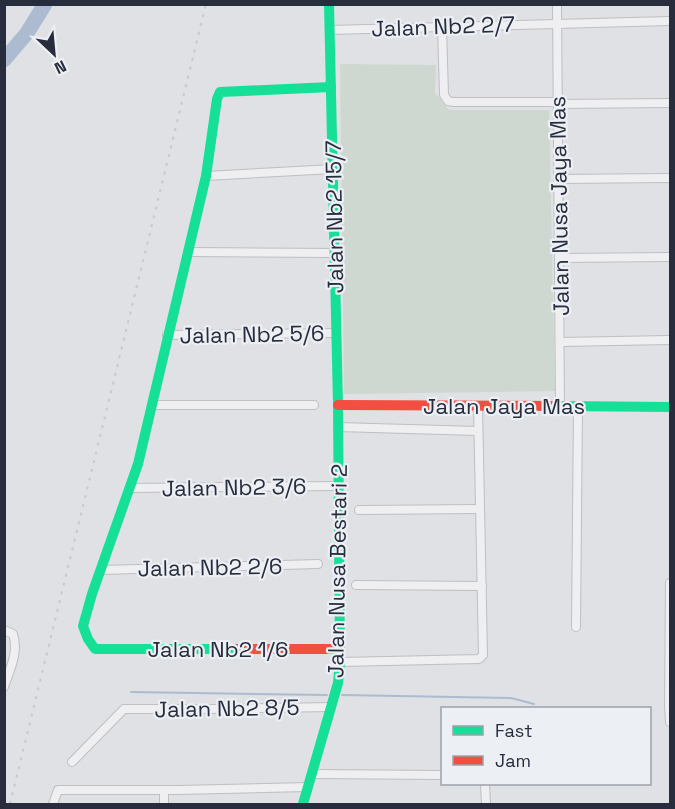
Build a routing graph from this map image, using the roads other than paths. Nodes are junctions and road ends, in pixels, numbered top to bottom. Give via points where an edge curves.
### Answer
1 (329, 4) edge
2 (557, 4) edge
3 (670, 21) edge
4 (557, 23) junction
5 (442, 26) junction
6 (330, 30) junction
7 (331, 87) junction
8 (558, 103) junction
9 (670, 103) edge
10 (333, 169) junction
11 (206, 176) junction
12 (670, 178) edge
13 (558, 179) junction
14 (188, 252) junction
15 (335, 252) junction
16 (670, 256) edge
17 (559, 258) junction
18 (336, 333) junction
19 (167, 335) junction
20 (670, 340) edge
21 (560, 342) junction
22 (152, 405) junction
23 (314, 405) dead end
24 (338, 405) junction
25 (478, 406) junction
26 (560, 407) junction
27 (578, 407) junction
28 (670, 407) edge
29 (338, 426) junction
30 (478, 431) junction
31 (339, 486) junction
32 (130, 488) junction
33 (480, 509) junction
34 (359, 510) dead end
35 (318, 564) dead end
36 (101, 570) junction
37 (670, 583) edge
38 (356, 585) dead end
39 (482, 586) junction
40 (576, 627) dead end
41 (4, 630) edge
42 (340, 649) junction
43 (670, 649) edge
44 (340, 662) junction
45 (4, 687) edge
46 (669, 706) edge
47 (331, 707) junction
48 (670, 722) edge
49 (72, 762) dead end
50 (312, 774) junction
51 (441, 775) edge
52 (485, 785) edge
53 (308, 787) junction
54 (164, 791) junction
55 (53, 804) edge
56 (164, 804) edge
57 (303, 804) edge
58 (486, 804) edge

1 - 6 street, Jalan Nb2 15/7
2 - 4 street, Jalan Nusa Jaya Mas
3 - 4 street, Jalan Nb2 2/7
4 - 5 street, Jalan Nb2 2/7
4 - 8 street, Jalan Nusa Jaya Mas
5 - 6 street, Jalan Nb2 2/7
5 - 8 street via 444,95 448,101
6 - 7 street, Jalan Nb2 15/7
7 - 10 street, Jalan Nb2 15/7
7 - 11 street via 220,92
8 - 9 street
8 - 13 street, Jalan Nusa Jaya Mas
10 - 11 street
10 - 15 street, Jalan Nb2 15/7
11 - 14 street
12 - 13 street
13 - 17 street, Jalan Nusa Jaya Mas
14 - 15 street
14 - 19 street
15 - 18 street, Jalan Nb2 15/7
16 - 17 street
17 - 21 street, Jalan Nusa Jaya Mas
18 - 19 street, Jalan Nb2 5/6
18 - 24 street, Jalan Nb2 15/7
19 - 22 street
20 - 21 street
21 - 26 street, Jalan Nusa Jaya Mas
22 - 23 street
22 - 32 street
24 - 25 street, Jalan Jaya Mas
24 - 29 street, Jalan Nusa Bestari 2
25 - 26 street, Jalan Jaya Mas
25 - 30 street
26 - 27 street, Jalan Jaya Mas
27 - 28 street, Jalan Jaya Mas
27 - 40 street
29 - 30 street
29 - 31 street, Jalan Nusa Bestari 2
30 - 33 street
31 - 32 street, Jalan Nb2 3/6
31 - 42 street, Jalan Nusa Bestari 2
32 - 36 street
33 - 34 street
33 - 39 street
35 - 36 street, Jalan Nb2 2/6
36 - 42 street, Jalan Nb2 1/6 via 83,626 95,649
37 - 43 street
38 - 39 street
39 - 44 street via 483,655 479,659
41 - 45 street via 14,634 16,642
42 - 44 street, Jalan Nusa Bestari 2
43 - 46 street
44 - 47 street, Jalan Nusa Bestari 2
46 - 48 street
47 - 49 street, Jalan Nb2 8/5 via 124,709
47 - 50 street, Jalan Nusa Bestari 2
50 - 51 street
50 - 53 street, Jalan Nusa Bestari 2
52 - 58 street
53 - 54 street
53 - 57 street, Jalan Nusa Bestari 2
54 - 55 street via 58,790
54 - 56 street

